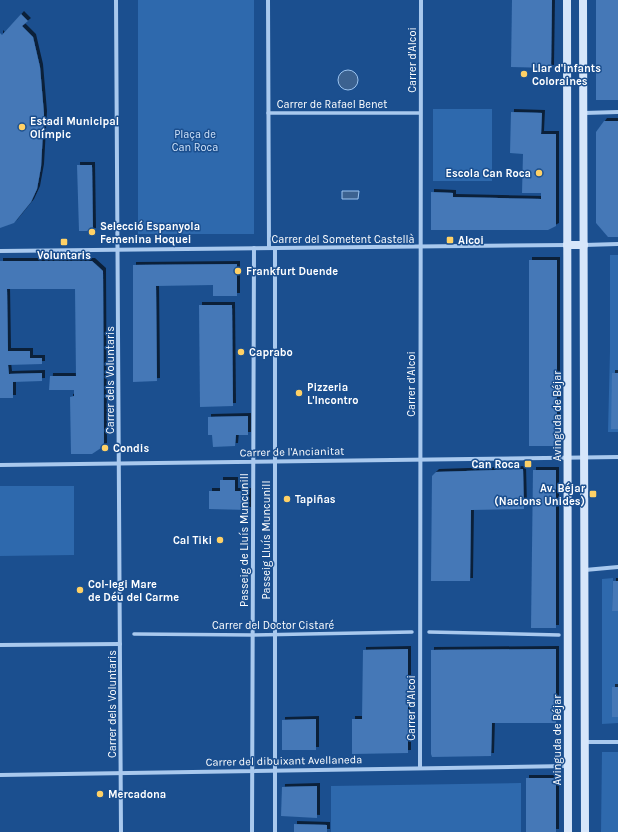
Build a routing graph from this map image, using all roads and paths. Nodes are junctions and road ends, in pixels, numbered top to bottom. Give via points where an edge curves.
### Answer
1 (116, 0) edge
2 (268, 0) edge
3 (421, 0) edge
4 (566, 0) edge
5 (583, 0) edge
6 (618, 112) edge
7 (268, 113) junction
8 (420, 113) junction
9 (583, 113) junction
10 (618, 244) edge
11 (567, 245) junction
12 (584, 245) junction
13 (254, 248) junction
14 (268, 248) junction
15 (275, 248) junction
16 (420, 248) junction
17 (119, 249) junction
18 (0, 251) edge
19 (568, 457) junction
20 (584, 457) junction
21 (618, 457) edge
22 (421, 459) junction
23 (275, 461) junction
24 (254, 462) junction
25 (119, 464) junction
26 (0, 465) edge
27 (618, 567) edge
28 (584, 570) junction
29 (412, 632) dead end
30 (429, 632) dead end
31 (134, 634) dead end
32 (276, 634) junction
33 (253, 635) junction
34 (559, 636) dead end
35 (120, 644) junction
36 (0, 645) edge
37 (585, 742) junction
38 (618, 742) edge
39 (568, 766) junction
40 (420, 767) junction
41 (252, 771) junction
42 (275, 771) junction
43 (121, 772) junction
44 (0, 775) edge
45 (121, 832) edge
46 (252, 832) edge
47 (275, 832) edge
48 (568, 832) edge
49 (585, 832) edge

1 - 17 street, Carrer dels Voluntaris
2 - 7 street
3 - 8 street, Carrer d'Alcoi
4 - 11 main road, Avinguda de Béjar
5 - 9 main road
6 - 9 street
7 - 8 street, Carrer de Rafael Benet
7 - 14 street
8 - 16 street, Carrer d'Alcoi
9 - 12 main road
10 - 12 street
11 - 12 main road
11 - 16 street, Carrer del Sometent Castellà
11 - 19 main road, Avinguda de Béjar
12 - 20 main road
13 - 14 street, Carrer del Sometent Castellà
13 - 17 street, Carrer del Sometent Castellà
13 - 24 street, Passeig de Lluís Muncunill
14 - 15 street, Carrer del Sometent Castellà
15 - 16 street, Carrer del Sometent Castellà
15 - 23 street, Passeig Lluís Muncunill
16 - 22 street, Carrer d'Alcoi
17 - 18 street, Carrer del Sometent Castellà
17 - 25 street, Carrer dels Voluntaris
19 - 20 street, Carrer de l'Ancianitat
19 - 22 street, Carrer de l'Ancianitat
19 - 39 main road, Avinguda de Béjar
20 - 21 street, Carrer de l'Ancianitat
20 - 28 main road
22 - 23 street, Carrer de l'Ancianitat
22 - 40 street, Carrer d'Alcoi
23 - 24 street, Carrer de l'Ancianitat
23 - 32 street, Passeig Lluís Muncunill
24 - 25 street, Carrer de l'Ancianitat
24 - 33 street, Passeig de Lluís Muncunill
25 - 26 street, Carrer de l'Ancianitat
25 - 35 street, Carrer dels Voluntaris
27 - 28 street
28 - 37 main road
29 - 32 street, Carrer del Doctor Cistaré
30 - 34 street
31 - 33 street, Carrer del Doctor Cistaré
32 - 33 street, Carrer del Doctor Cistaré
32 - 42 street, Passeig Lluís Muncunill
33 - 41 street, Passeig de Lluís Muncunill
35 - 36 street
35 - 43 street, Carrer dels Voluntaris
37 - 38 street
37 - 49 main road
39 - 40 street, Carrer del dibuixant Avellaneda
39 - 48 main road, Avinguda de Béjar
40 - 42 street, Carrer del dibuixant Avellaneda
41 - 42 street, Carrer del dibuixant Avellaneda
41 - 43 street, Carrer del dibuixant Avellaneda
41 - 46 street, Passeig de Lluís Muncunill
42 - 47 street, Passeig Lluís Muncunill
43 - 44 street, Carrer del dibuixant Avellaneda
43 - 45 street, Carrer dels Voluntaris

